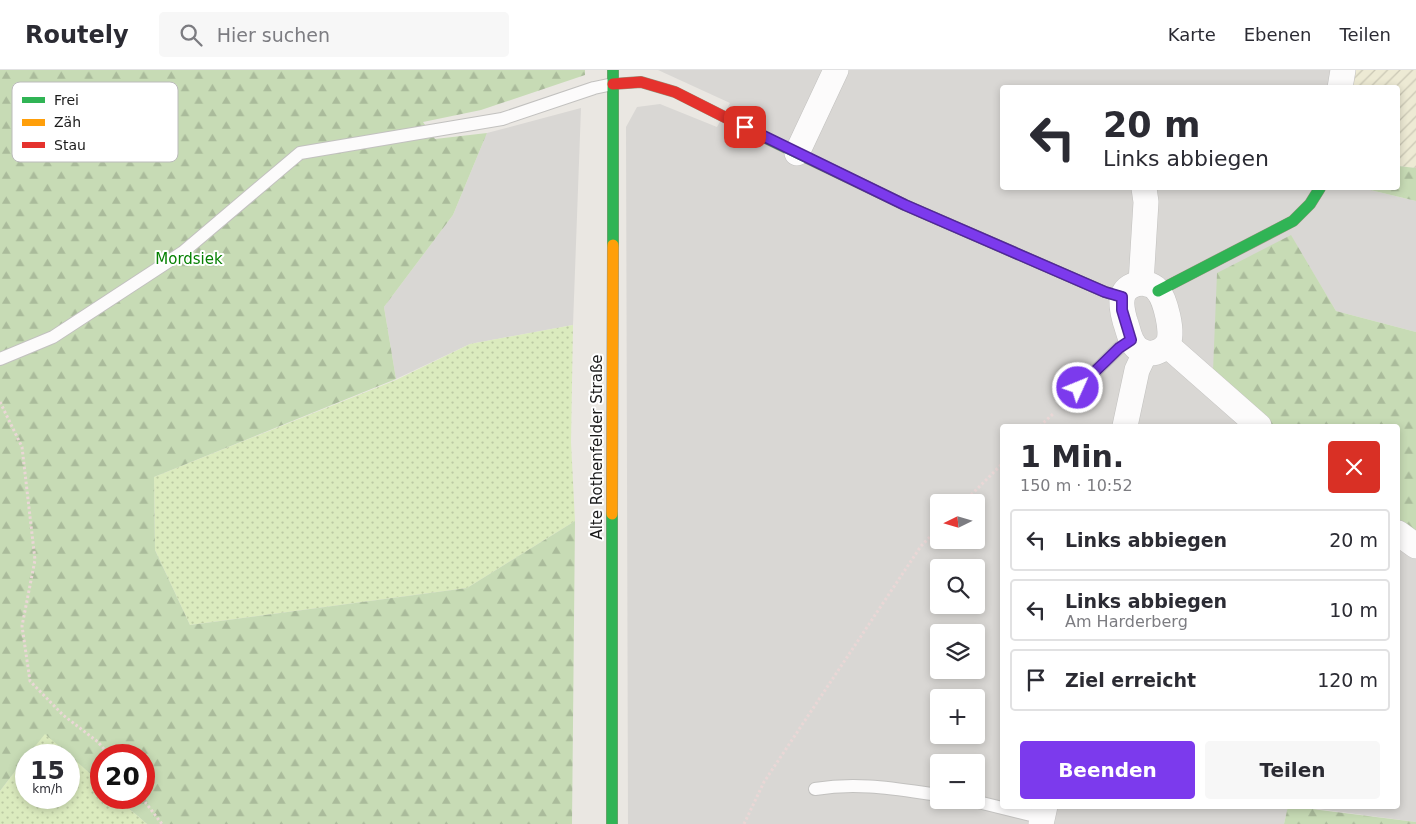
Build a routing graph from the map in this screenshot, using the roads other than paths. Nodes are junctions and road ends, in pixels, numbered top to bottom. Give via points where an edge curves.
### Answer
1 (613, 70) edge
2 (836, 70) edge
3 (1343, 70) edge
4 (613, 84) junction
5 (1340, 85) edge
6 (797, 153) junction
7 (1144, 190) edge
8 (1319, 190) edge
9 (1140, 290) junction
10 (1148, 346) junction
11 (0, 360) edge
12 (1065, 401) dead end
13 (1125, 424) edge
14 (1256, 424) edge
15 (1400, 534) edge
16 (1416, 546) edge
17 (815, 789) dead end
18 (930, 794) edge
19 (985, 803) edge
20 (1000, 807) edge
21 (1011, 809) edge
22 (1043, 816) edge
23 (612, 824) edge

1 - 4 street, Alte Rothenfelder Straße
2 - 6 street
3 - 5 street
4 - 6 street via 641,82 675,92
4 - 11 lane via 502,119 300,153 182,252 53,337
4 - 23 street, Alte Rothenfelder Straße
6 - 9 street via 914,209 1105,292
7 - 9 street
8 - 9 street via 1293,221
9 - 10 street via 1122,310
9 - 10 street via 1161,296 1170,326 1170,339
10 - 12 lane via 1119,348
10 - 13 street via 1137,370
10 - 14 street
15 - 16 street
17 - 18 lane via 863,785
19 - 20 lane
21 - 22 lane

